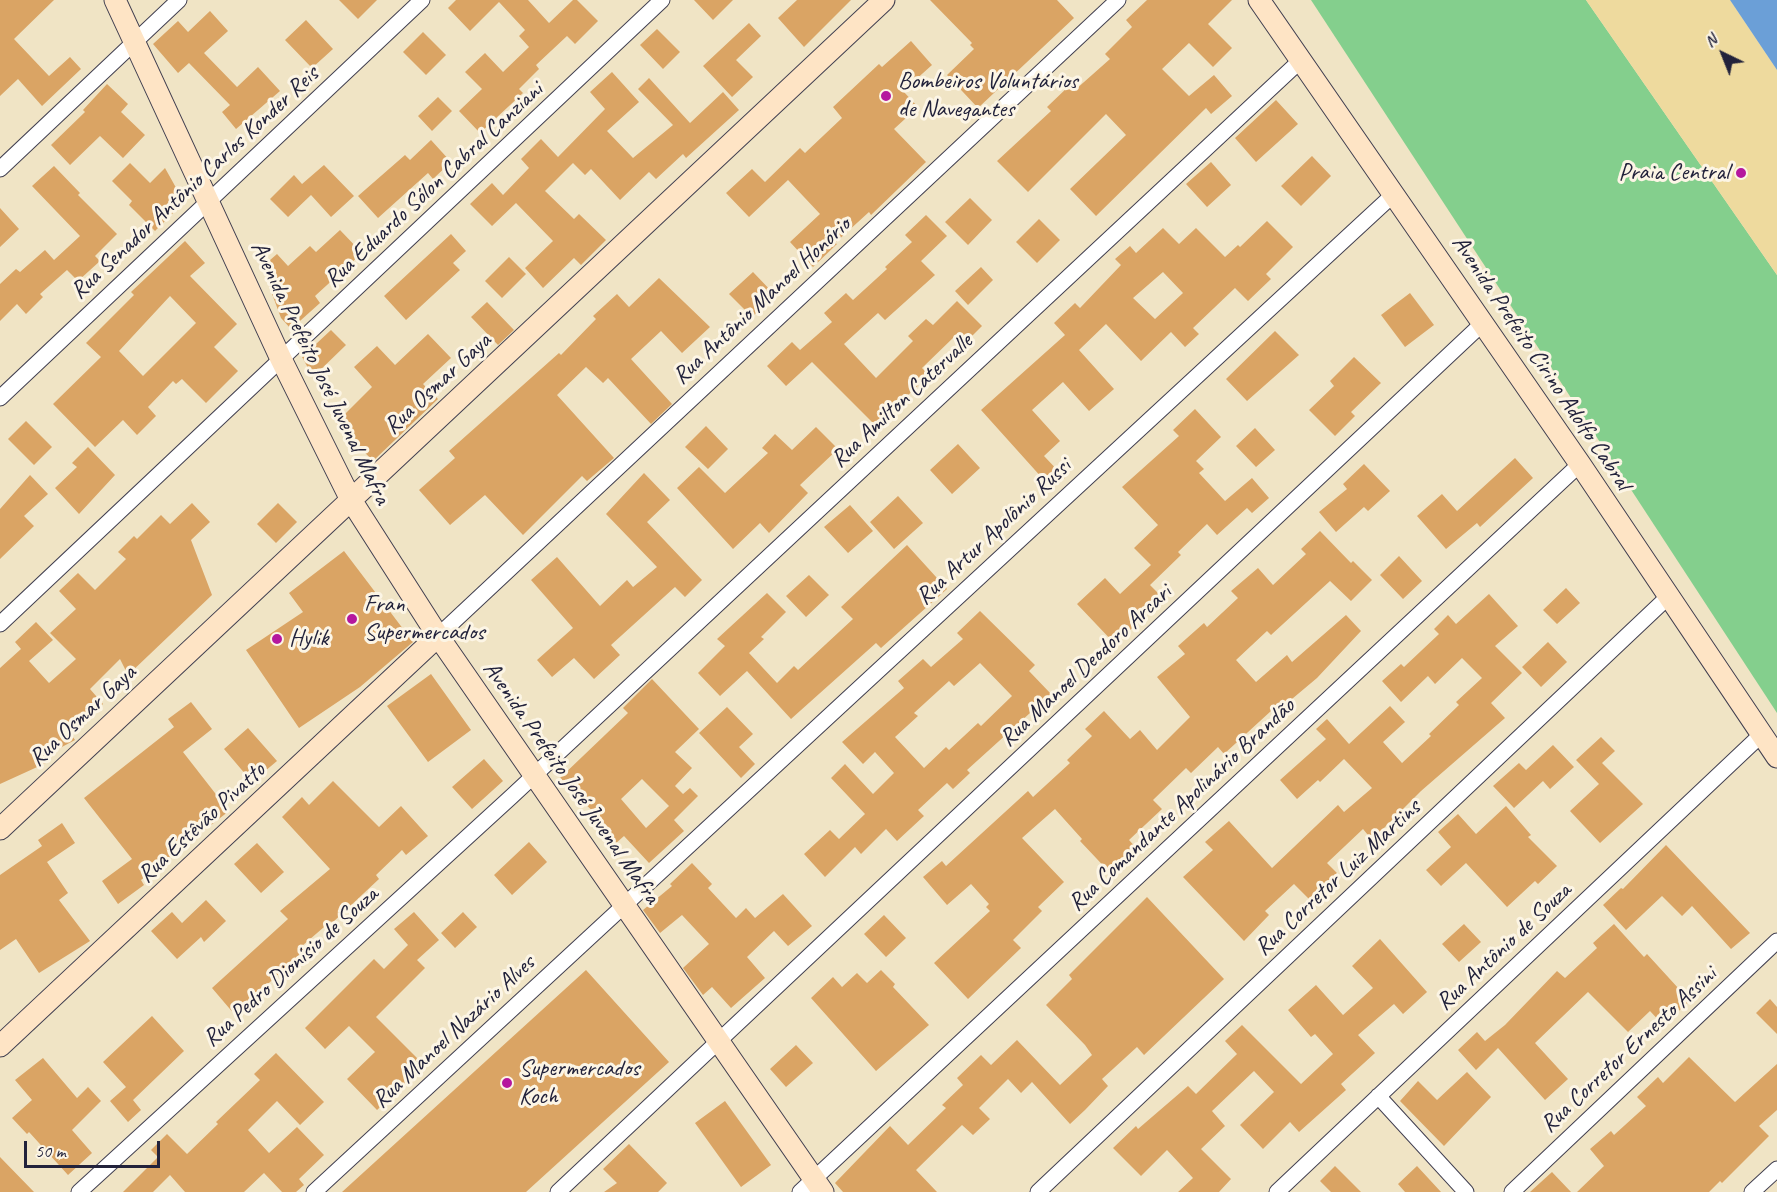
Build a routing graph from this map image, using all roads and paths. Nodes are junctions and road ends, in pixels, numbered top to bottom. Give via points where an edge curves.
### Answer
1 (115, 0) edge
2 (178, 0) edge
3 (422, 0) edge
4 (662, 0) edge
5 (884, 0) edge
6 (1118, 0) edge
7 (1259, 0) edge
8 (134, 42) junction
9 (1301, 60) junction
10 (0, 169) edge
11 (1394, 194) junction
12 (208, 202) junction
13 (1484, 323) junction
14 (281, 359) junction
15 (0, 398) edge
16 (1580, 464) junction
17 (351, 500) junction
18 (1669, 596) junction
19 (0, 624) edge
20 (438, 636) junction
21 (1762, 734) junction
22 (1777, 757) edge
23 (534, 775) junction
24 (0, 829) edge
25 (624, 904) junction
26 (1777, 941) edge
27 (719, 1042) junction
28 (0, 1046) edge
29 (1378, 1096) junction
30 (1777, 1169) edge
31 (812, 1188) edge
32 (79, 1192) edge
33 (314, 1192) edge
34 (558, 1192) edge
35 (1038, 1192) edge
36 (1277, 1192) edge
37 (1466, 1192) edge
38 (1512, 1192) edge
39 (1752, 1192) edge

1 - 8 main road, Avenida Prefeito José Juvenal Mafra
2 - 8 street
3 - 12 street, Rua Senador Antônio Carlos Konder Reis
4 - 14 street, Rua Eduardo Sólon Cabral Canziani
5 - 17 main road, Rua Osmar Gaya
6 - 20 street, Rua Antônio Manoel Honório
7 - 9 main road, Avenida Prefeito Cirino Adolfo Cabral
8 - 10 street
8 - 12 main road, Avenida Prefeito José Juvenal Mafra
9 - 11 main road, Avenida Prefeito Cirino Adolfo Cabral
9 - 23 street, Rua Amilton Catervalle
11 - 13 main road, Avenida Prefeito Cirino Adolfo Cabral
11 - 25 street, Rua Artur Apolônio Russi
12 - 14 main road, Avenida Prefeito José Juvenal Mafra
12 - 15 street, Rua Senador Antônio Carlos Konder Reis
13 - 16 main road, Avenida Prefeito Cirino Adolfo Cabral
13 - 27 street, Rua Manoel Deodoro Arcari
14 - 17 main road, Avenida Prefeito José Juvenal Mafra
14 - 19 street, Rua Eduardo Sólon Cabral Canziani
16 - 18 main road, Avenida Prefeito Cirino Adolfo Cabral
16 - 31 street, Rua Comandante Apolinário Brandão
17 - 20 main road, Avenida Prefeito José Juvenal Mafra
17 - 24 main road, Rua Osmar Gaya
18 - 21 main road, Avenida Prefeito Cirino Adolfo Cabral
18 - 35 street, Rua Corretor Luiz Martins
20 - 23 main road, Avenida Prefeito José Juvenal Mafra
20 - 28 main road, Rua Estêvão Pivatto
21 - 22 main road, Avenida Prefeito Cirino Adolfo Cabral
21 - 29 street, Rua Antônio de Souza
23 - 25 main road, Avenida Prefeito José Juvenal Mafra
23 - 32 street, Rua Pedro Dionísio de Souza
25 - 27 main road, Avenida Prefeito José Juvenal Mafra
25 - 33 street, Rua Manoel Nazário Alves
26 - 38 street, Rua Corretor Ernesto Assini
27 - 31 main road, Avenida Prefeito José Juvenal Mafra
27 - 34 street, Rua Manoel Deodoro Arcari
29 - 36 street, Rua Antônio de Souza
29 - 37 street
30 - 39 street

